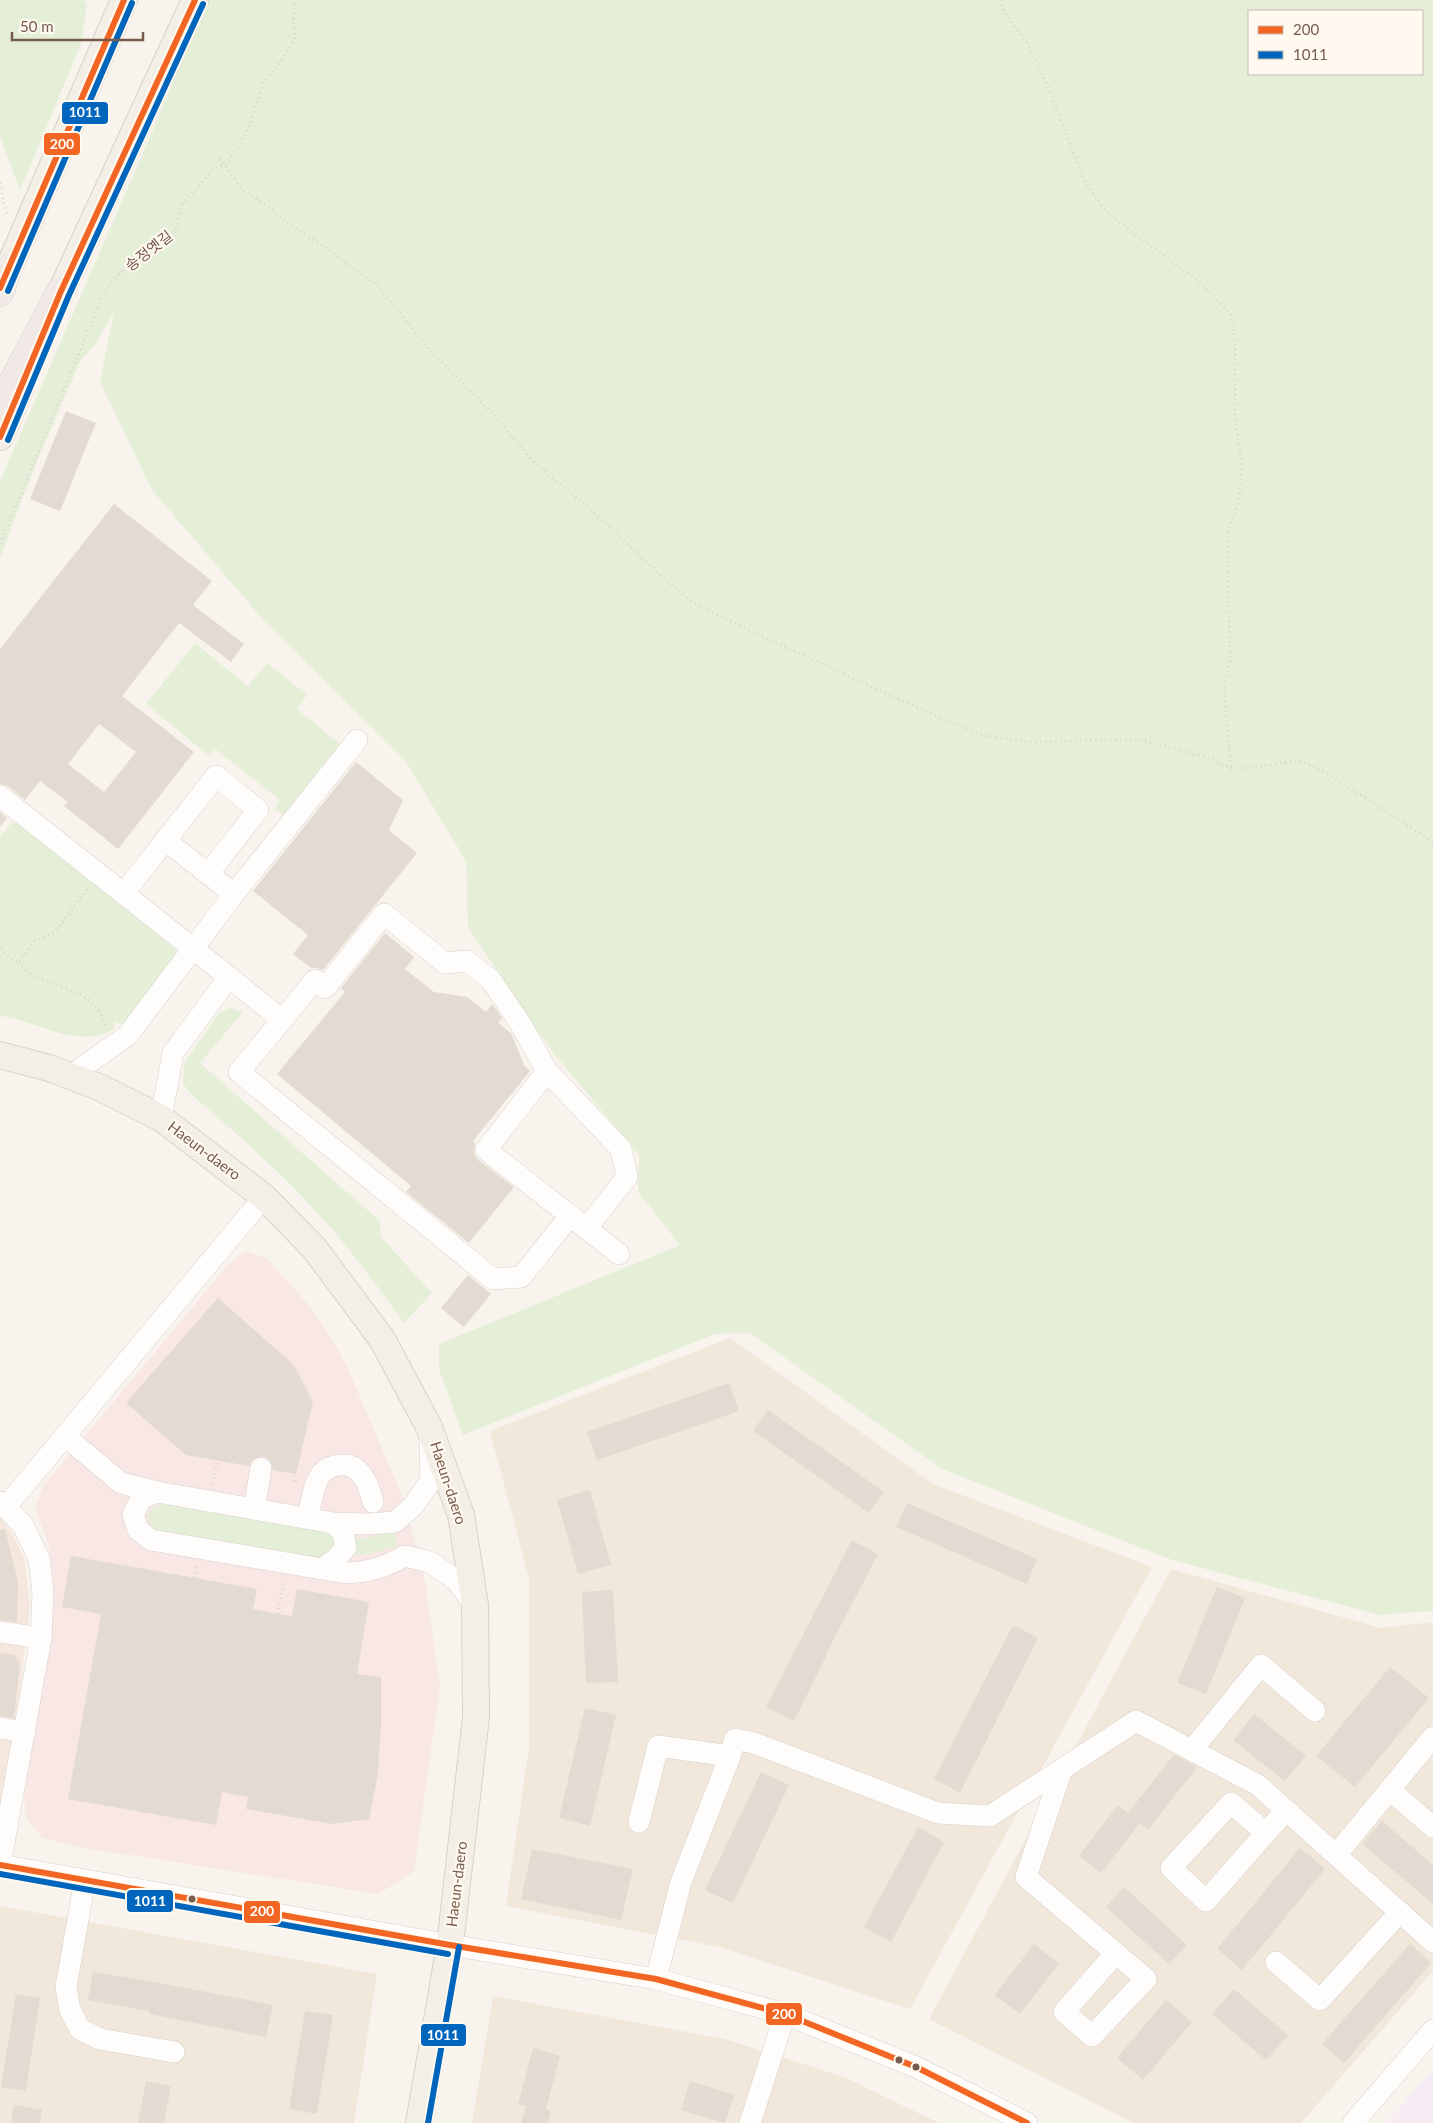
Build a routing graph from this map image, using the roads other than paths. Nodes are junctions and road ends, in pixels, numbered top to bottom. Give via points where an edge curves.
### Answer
1 (124, 0) edge
2 (196, 0) edge
3 (3, 283) edge
4 (61, 291) junction
5 (0, 407) edge
6 (0, 437) edge
7 (356, 740) dead end
8 (0, 796) edge
9 (165, 840) junction
10 (208, 874) junction
11 (124, 892) junction
12 (234, 894) junction
13 (193, 948) junction
14 (230, 977) junction
15 (282, 1020) junction
16 (0, 1056) edge
17 (546, 1072) junction
18 (70, 1076) junction
19 (161, 1118) junction
20 (264, 1197) junction
21 (578, 1222) junction
22 (619, 1254) dead end
23 (429, 1427) junction
24 (65, 1436) junction
25 (262, 1468) dead end
26 (121, 1483) junction
27 (157, 1492) junction
28 (374, 1502) dead end
29 (3, 1505) edge
30 (254, 1509) junction
31 (133, 1514) junction
32 (308, 1518) junction
33 (333, 1523) junction
34 (323, 1568) junction
35 (475, 1605) junction
36 (0, 1632) edge
37 (41, 1638) junction
38 (1315, 1711) dead end
39 (0, 1728) edge
40 (25, 1732) junction
41 (1433, 1737) edge
42 (1192, 1750) junction
43 (730, 1756) junction
44 (1062, 1769) junction
45 (1390, 1790) junction
46 (1286, 1810) junction
47 (639, 1822) dead end
48 (1433, 1827) edge
49 (1266, 1833) junction
50 (1336, 1855) junction
51 (0, 1865) edge
52 (85, 1880) junction
53 (1400, 1912) junction
54 (1433, 1942) edge
55 (450, 1946) junction
56 (1116, 1953) dead end
57 (1276, 1962) dead end
58 (656, 1979) junction
59 (784, 2014) junction
60 (1433, 2030) edge
61 (174, 2052) dead end
62 (419, 2123) edge
63 (750, 2123) edge
64 (1027, 2123) edge
65 (1353, 2123) edge

1 - 3 main road
2 - 4 main road
4 - 5 highway
4 - 6 main road
7 - 12 street
8 - 11 street
9 - 10 street
9 - 10 street via 216,776 258,810
9 - 11 street
10 - 12 street
11 - 13 street
12 - 13 street
13 - 14 street
13 - 18 street via 128,1035
14 - 15 street
14 - 19 street via 173,1053
15 - 17 street via 315,980 325,988 384,914 445,963 467,961 491,980 520,1022
15 - 21 street via 239,1072 493,1279 521,1277
16 - 18 main road, Haeun-daero
17 - 21 street via 621,1149 627,1178
17 - 21 street via 486,1150
18 - 19 main road, Haeun-daero
19 - 20 main road, Haeun-daero
20 - 23 main road, Haeun-daero via 314,1248 382,1339
20 - 24 street
21 - 22 street
23 - 33 street via 431,1480 414,1505 395,1522
23 - 35 main road, Haeun-daero via 460,1515
24 - 26 street
24 - 29 street
25 - 30 street
26 - 27 street
26 - 31 street
27 - 30 street
27 - 31 street via 141,1499
28 - 32 street via 363,1475 355,1467 342,1464 328,1468 319,1476
29 - 37 street via 22,1526 39,1559 43,1592
30 - 32 street
31 - 34 street via 138,1530 151,1540
32 - 33 street
33 - 34 street via 343,1533 346,1547
34 - 35 street via 387,1556 430,1562 456,1580
35 - 55 main road, Haeun-daero via 476,1717
36 - 37 street
37 - 40 street
38 - 42 street via 1260,1665
39 - 40 street
40 - 51 street
41 - 45 street
42 - 44 street via 1136,1721
42 - 46 street via 1258,1785
43 - 44 street via 735,1739 744,1741 938,1814 990,1816
43 - 47 street via 658,1746
43 - 58 street via 681,1882
44 - 56 street via 1026,1877
45 - 48 street
45 - 50 street
46 - 49 street
46 - 50 street
49 - 49 street via 1206,1901 1171,1868 1231,1803
50 - 53 street
51 - 52 street
52 - 55 street
52 - 61 street via 66,1986 70,2010 80,2029 100,2038
53 - 54 street
53 - 57 street via 1320,2000
55 - 58 street
55 - 62 main road, Haeun-daero
58 - 59 street
59 - 63 street
59 - 64 street via 916,2067
60 - 65 street

